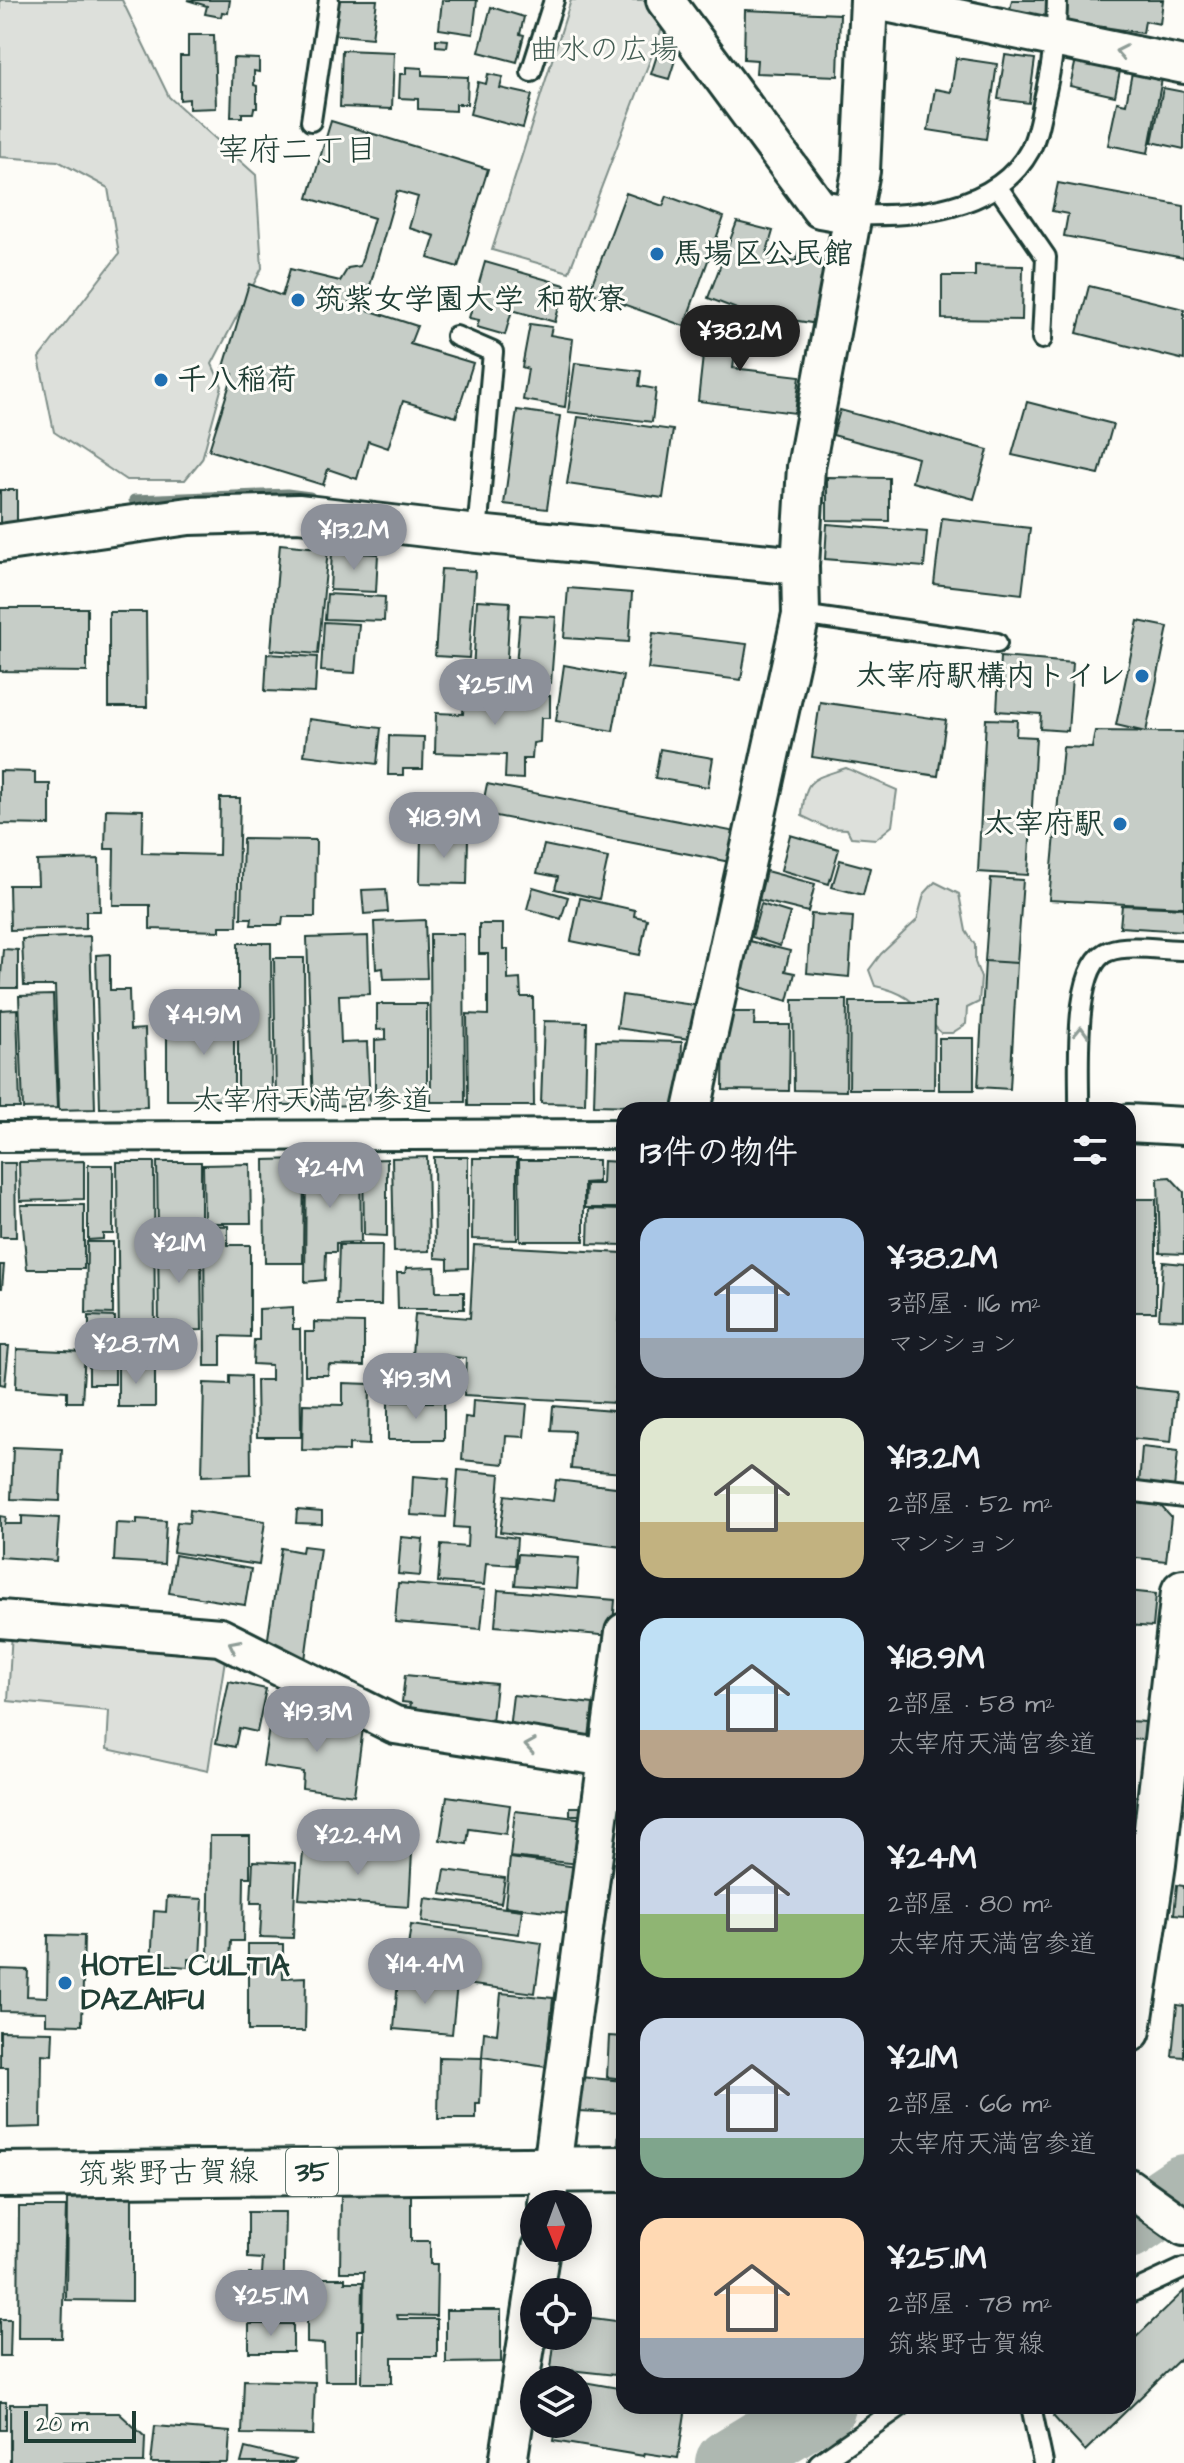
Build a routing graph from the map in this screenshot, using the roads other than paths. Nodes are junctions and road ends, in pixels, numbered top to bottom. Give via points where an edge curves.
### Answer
1 (329, 0) edge
2 (554, 0) edge
3 (665, 0) edge
4 (870, 0) edge
5 (1057, 0) edge
6 (1057, 40) junction
7 (1184, 65) edge
8 (531, 72) dead end
9 (311, 121) dead end
10 (997, 186) junction
11 (854, 215) junction
12 (456, 336) dead end
13 (1042, 339) dead end
14 (477, 534) junction
15 (0, 543) edge
16 (800, 566) junction
17 (801, 615) junction
18 (997, 643) dead end
19 (1184, 950) edge
20 (694, 1102) edge
21 (1079, 1102) edge
22 (1136, 1123) edge
23 (1184, 1126) edge
24 (616, 1134) edge
25 (0, 1137) edge
26 (1136, 1492) edge
27 (1184, 1498) edge
28 (1184, 1592) edge
29 (0, 1619) edge
30 (616, 1691) edge
31 (607, 1758) junction
32 (1136, 1977) edge
33 (616, 2171) edge
34 (0, 2175) edge
35 (550, 2187) edge
36 (1136, 2193) edge
37 (1184, 2227) edge
38 (539, 2262) edge
39 (1184, 2268) edge
40 (1136, 2290) edge
41 (889, 2414) edge
42 (1033, 2414) edge
43 (508, 2463) edge
44 (819, 2463) edge
45 (1043, 2463) edge

1 - 9 lane
2 - 8 lane
3 - 11 street via 820,209
4 - 6 street
4 - 11 street
5 - 6 lane
7 -> 6 street
6 - 10 lane via 1030,151
10 - 11 lane via 931,212
10 - 13 lane via 1046,257
11 - 16 street via 806,467
12 - 14 lane via 493,352
14 - 15 street via 298,513 189,516
14 - 16 street
16 - 17 street
17 - 18 lane
17 - 20 street
21 -> 19 lane via 1082,1006 1089,969 1097,957 1120,949
22 - 23 street
24 - 25 street, 太宰府天満宮参道
26 - 27 lane
28 - 32 main road
31 -> 29 street via 395,1725 220,1637
30 - 31 street
31 - 35 street
33 - 35 main road, 筑紫野古賀線 / 35
34 - 35 main road, 筑紫野古賀線 / 35
36 - 37 street
38 - 43 street
39 - 40 lane
41 - 44 lane
42 - 45 lane

